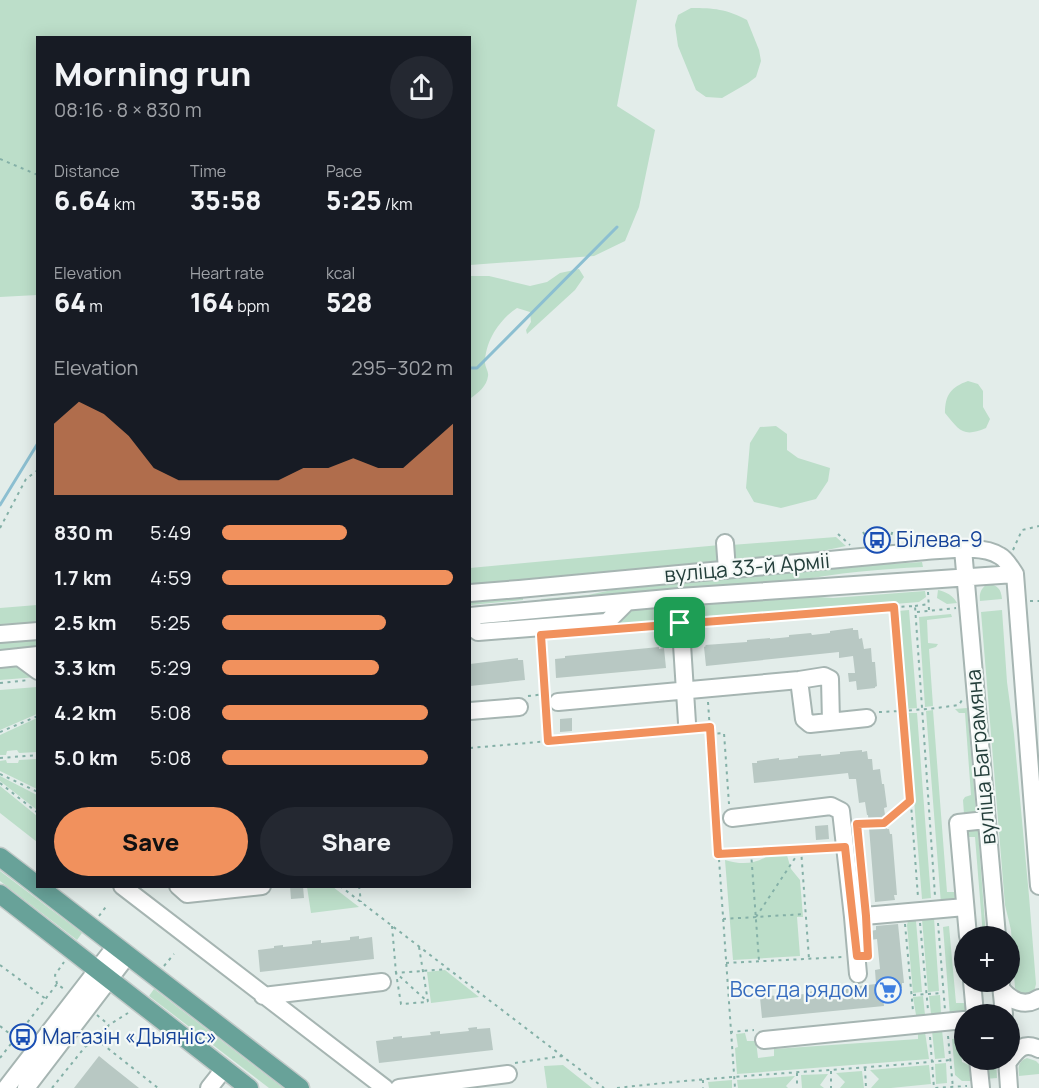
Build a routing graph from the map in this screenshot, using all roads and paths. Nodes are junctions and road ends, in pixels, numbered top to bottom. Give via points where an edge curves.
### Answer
1 (0, 159) edge
2 (36, 174) edge
3 (36, 472) edge
4 (1039, 525) edge
5 (0, 528) edge
6 (893, 530) dead end
7 (863, 532) dead end
8 (725, 543) dead end
9 (889, 545) dead end
10 (873, 546) dead end
11 (963, 549) junction
12 (1011, 569) junction
13 (727, 570) junction
14 (965, 577) junction
15 (545, 587) junction
16 (519, 589) junction
17 (928, 589) dead end
18 (471, 593) edge
19 (679, 597) junction
20 (1039, 601) edge
21 (627, 602) junction
22 (1027, 602) dead end
23 (929, 604) junction
24 (915, 606) junction
25 (894, 607) junction
26 (959, 608) dead end
27 (546, 609) junction
28 (929, 610) junction
29 (519, 611) junction
30 (916, 612) junction
31 (471, 616) edge
32 (680, 623) junction
33 (471, 627) edge
34 (618, 628) dead end
35 (36, 631) edge
36 (0, 634) edge
37 (541, 635) dead end
38 (36, 655) edge
39 (19, 657) junction
40 (0, 659) edge
41 (36, 670) edge
42 (36, 680) edge
43 (799, 680) junction
44 (0, 683) edge
45 (706, 688) junction
46 (685, 690) junction
47 (550, 701) junction
48 (519, 707) dead end
49 (471, 711) edge
50 (36, 717) edge
51 (867, 718) dead end
52 (831, 722) junction
53 (681, 727) joint
54 (0, 732) edge
55 (710, 734) junction
56 (548, 741) junction
57 (471, 748) edge
58 (36, 755) edge
59 (0, 758) edge
60 (0, 774) edge
61 (0, 783) edge
62 (36, 791) edge
63 (910, 801) junction
64 (36, 811) edge
65 (730, 812) joint
66 (986, 820) junction
67 (858, 834) dead end
68 (845, 847) junction
69 (801, 849) junction
70 (751, 852) junction
71 (718, 854) junction
72 (0, 858) edge
73 (36, 885) edge
74 (1039, 886) edge
75 (40, 888) edge
76 (180, 888) edge
77 (243, 888) edge
78 (342, 888) edge
79 (359, 888) edge
80 (130, 889) edge
81 (0, 894) edge
82 (360, 902) junction
83 (108, 904) dead end
84 (965, 907) junction
85 (937, 910) junction
86 (806, 914) junction
87 (919, 914) junction
88 (756, 917) junction
89 (853, 917) junction
90 (97, 919) dead end
91 (723, 919) junction
92 (392, 926) junction
93 (967, 926) edge
94 (996, 926) edge
95 (419, 947) junction
96 (121, 951) junction
97 (174, 954) dead end
98 (857, 956) junction
99 (809, 959) junction
100 (66, 960) dead end
101 (759, 961) junction
102 (726, 963) junction
103 (0, 964) edge
104 (162, 968) dead end
105 (448, 969) junction
106 (423, 970) junction
107 (103, 974) junction
108 (858, 974) dead end
109 (389, 978) junction
110 (57, 984) junction
111 (1005, 992) edge
112 (69, 993) dead end
113 (943, 993) junction
114 (927, 994) junction
115 (912, 995) junction
116 (263, 996) junction
117 (1039, 998) edge
118 (46, 999) junction
119 (428, 1002) junction
120 (131, 1009) dead end
121 (96, 1014) dead end
122 (914, 1017) dead end
123 (954, 1021) edge
124 (938, 1023) junction
125 (109, 1025) junction
126 (0, 1026) edge
127 (15, 1038) junction
128 (96, 1039) junction
129 (764, 1041) dead end
130 (1020, 1048) edge
131 (1039, 1049) edge
132 (0, 1058) edge
133 (950, 1060) junction
134 (932, 1062) junction
135 (224, 1068) junction
136 (865, 1068) junction
137 (978, 1070) edge
138 (1008, 1070) edge
139 (831, 1071) junction
140 (797, 1072) junction
141 (508, 1074) dead end
142 (734, 1077) junction
143 (703, 1080) junction
144 (668, 1082) junction
145 (952, 1087) edge
146 (977, 1087) edge
147 (6, 1088) edge
148 (26, 1088) edge
149 (52, 1088) edge
150 (158, 1088) edge
151 (209, 1088) edge
152 (249, 1088) edge
153 (300, 1088) edge
154 (385, 1088) edge
155 (399, 1088) edge
156 (604, 1088) edge
157 (616, 1088) edge
158 (669, 1088) edge
159 (703, 1088) edge
160 (735, 1088) edge
161 (797, 1088) edge
162 (831, 1088) edge
163 (866, 1088) edge
164 (1009, 1088) edge

1 - 2 path
3 - 5 path via 27,479
4 - 12 path via 1022,530
6 - 9 path
7 - 10 path
8 - 13 street
11 - 12 street, вуліца 33-й Арміі via 983,549 1001,556
11 - 13 street, вуліца 33-й Арміі
11 - 14 street, вуліца Баграмяна
12 - 14 street, вуліца 33-й Арміі
12 - 74 street
13 - 15 street, вуліца 33-й Арміі
14 - 19 street, вуліца 33-й Арміі
14 - 66 street, вуліца Баграмяна
15 - 16 street, вуліца 33-й Арміі
15 - 27 street via 538,591 536,599
16 - 18 street, вуліца 33-й Арміі
16 - 29 street via 528,599 526,607
17 - 23 path
19 - 21 street, вуліца 33-й Арміі
19 - 32 street
20 - 22 path
21 - 27 street, вуліца 33-й Арміі
21 - 33 street via 607,622 478,633
23 - 24 path
23 - 28 path
24 - 25 path
24 - 30 path
25 - 32 path
25 - 63 path
26 - 28 path
27 - 29 street, вуліца 33-й Арміі
28 - 30 path
29 - 31 street, вуліца 33-й Арміі
30 - 85 path
32 - 34 path
32 - 46 street
35 - 36 street
37 - 47 path
38 - 39 street
39 - 40 street
39 - 41 street
42 - 44 path
43 - 45 street
43 - 52 street via 804,719 810,724
43 - 52 street via 824,676 830,679
45 - 46 street
45 - 55 path
46 - 47 street
46 - 53 street
47 - 56 path
48 - 49 street
50 - 54 path
51 - 52 street
53 - 56 path
55 - 65 path via 724,733
55 - 71 path
56 - 57 path
58 - 59 path
60 - 62 path
61 - 64 path
63 - 67 path via 884,823 857,824
63 - 87 path
65 - 68 street via 831,806 841,811
66 - 84 street via 958,823
66 - 94 street, вуліца Баграмяна
68 - 69 path
68 - 89 street
69 - 70 path
69 - 86 path
69 - 88 path
70 - 71 path
70 - 88 path
71 - 91 path
72 - 73 main road
75 - 96 main road
76 - 77 street via 187,894
78 - 82 path
79 - 82 path
80 - 116 street
81 - 107 main road
82 - 92 path
83 - 90 path
84 - 85 street
84 - 93 street
85 - 87 street
85 - 113 path
86 - 88 path
86 - 99 path
87 - 89 street
87 - 114 path
87 - 115 path via 905,918
88 - 91 path
88 - 101 path
89 - 98 street
91 - 102 path
92 - 95 path
92 - 109 path
95 - 105 path
95 - 106 path
96 - 107 street
96 - 153 main road
97 - 104 path
98 - 99 path
98 - 108 street
99 - 101 path
100 - 110 path via 55,975
101 - 102 path
102 - 142 path
103 - 118 path
105 - 106 path
105 - 156 path
106 - 109 path
106 - 119 path
107 - 135 main road
107 - 147 street
107 - 148 street
109 - 116 street
109 - 119 path
109 - 119 path via 401,1004
110 - 112 path
110 - 118 path
111 - 117 street via 1017,1002
113 - 114 path
113 - 124 path
114 - 115 path
114 - 124 path
115 - 122 path
116 - 154 street
118 - 127 path
120 - 125 path
121 - 125 path
123 - 124 street
124 - 129 street
124 - 133 path
124 - 134 path
125 - 128 path
126 - 127 path
127 - 132 path
128 - 149 path via 84,1047
128 - 150 path
130 - 131 street via 1028,1045
133 - 134 path
133 - 145 path
134 - 136 path
134 - 145 path via 934,1088
135 - 151 street
135 - 152 main road
136 - 139 path
136 - 163 path
137 - 146 street
138 - 164 street
139 - 140 path
139 - 162 path
140 - 142 path
140 - 161 path
141 - 155 street
142 - 143 path
142 - 160 path
143 - 144 path
143 - 159 path
144 - 157 path
144 - 158 path
145 - 146 path

